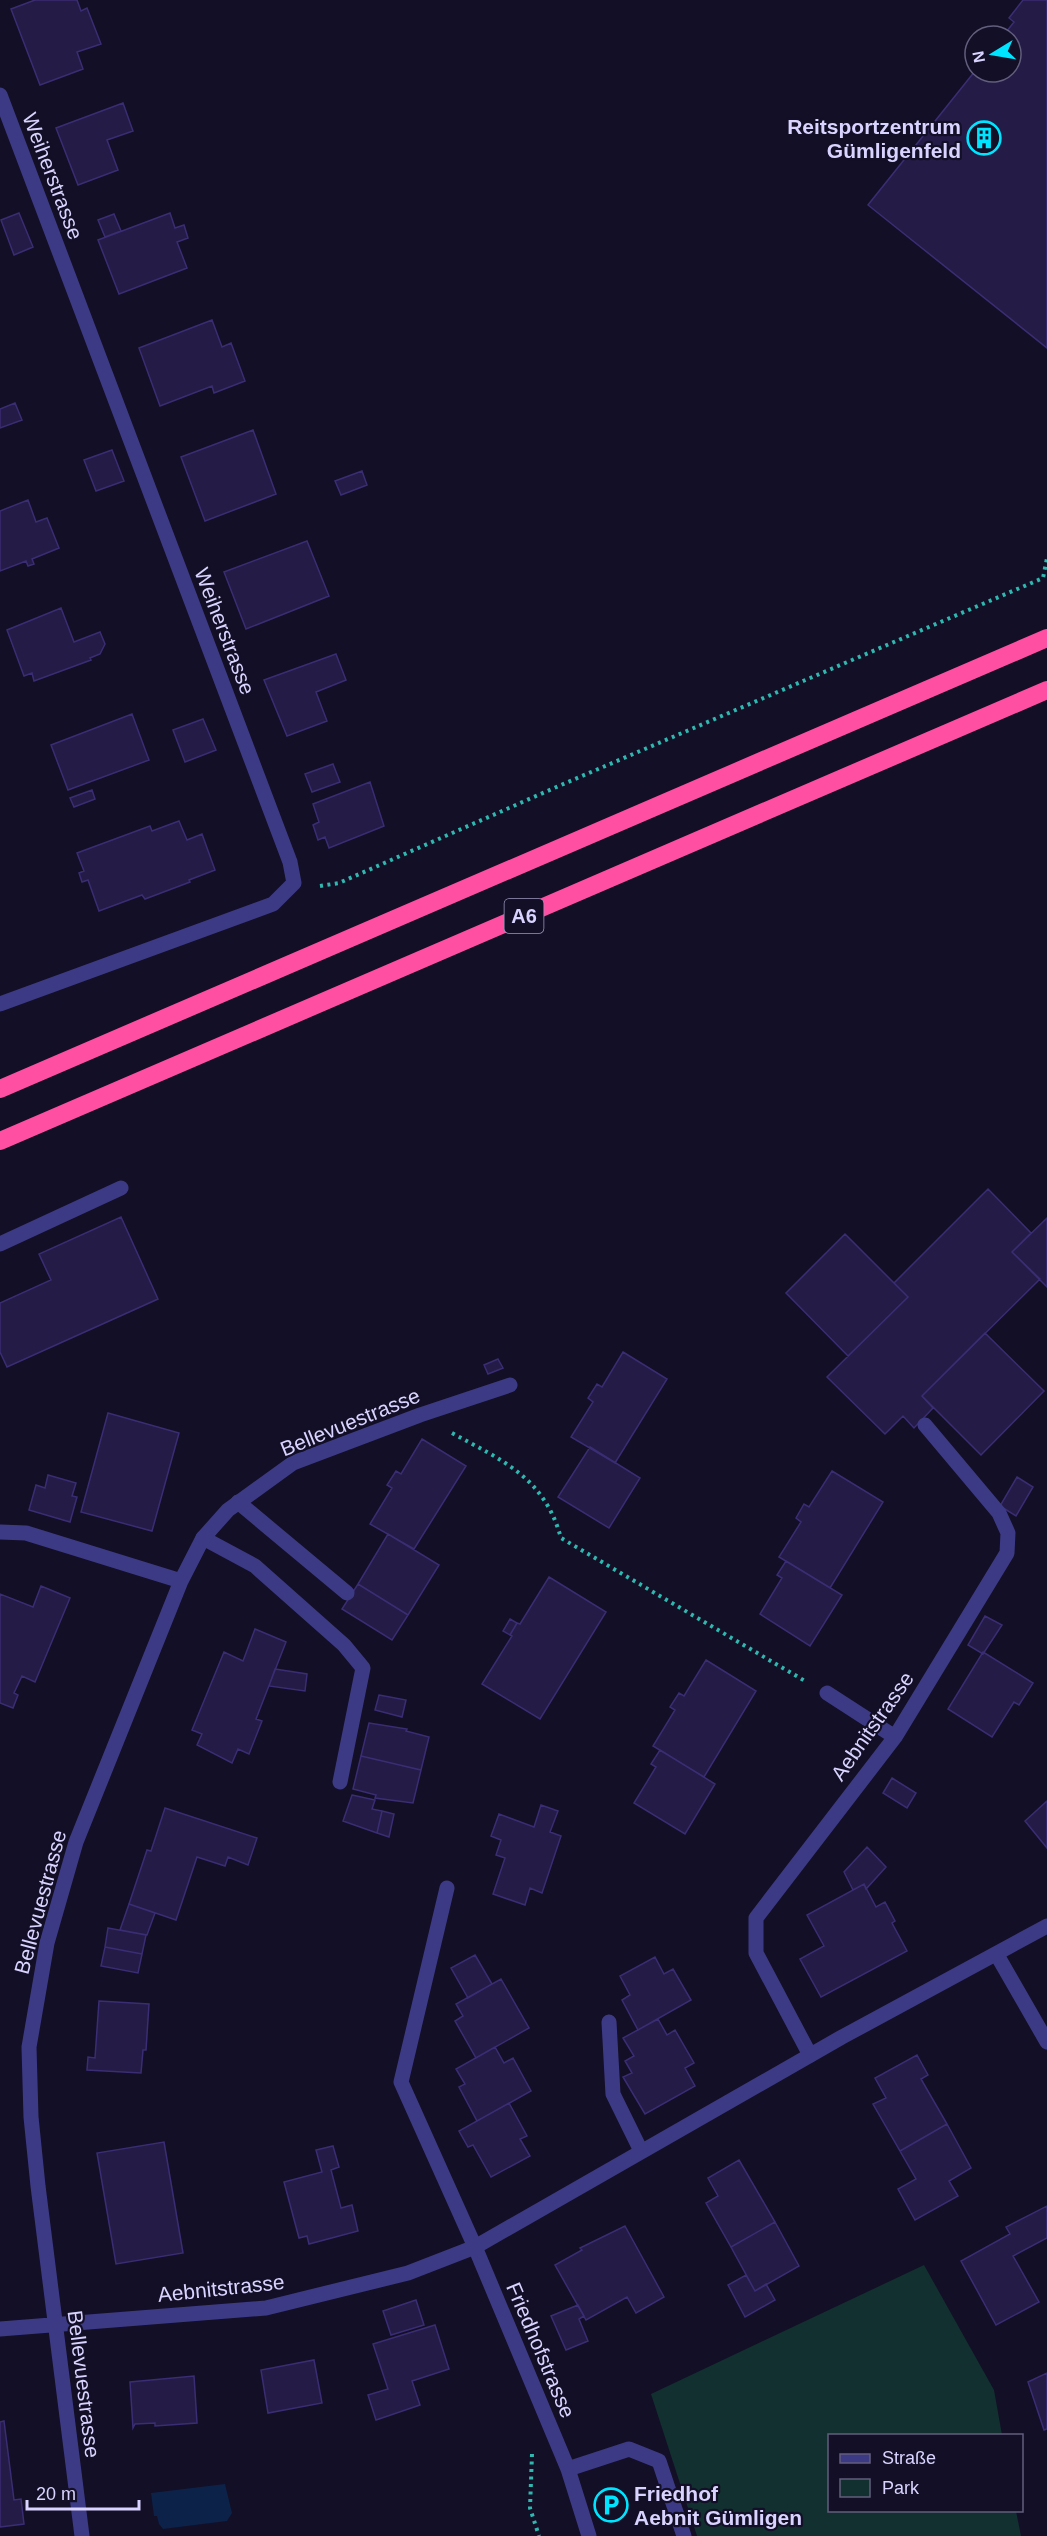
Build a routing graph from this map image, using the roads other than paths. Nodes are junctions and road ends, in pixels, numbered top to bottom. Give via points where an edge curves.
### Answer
1 (0, 96) edge
2 (1047, 638) edge
3 (1047, 690) edge
4 (0, 1004) edge
5 (0, 1089) edge
6 (0, 1141) edge
7 (121, 1188) dead end
8 (0, 1244) edge
9 (510, 1385) dead end
10 (925, 1425) dead end
11 (238, 1502) junction
12 (0, 1532) edge
13 (203, 1538) junction
14 (181, 1581) junction
15 (347, 1593) dead end
16 (827, 1693) road end
17 (895, 1737) junction
18 (340, 1782) dead end
19 (447, 1888) dead end
20 (1047, 1926) edge
21 (997, 1955) junction
22 (609, 2022) dead end
23 (1047, 2042) edge
24 (810, 2055) junction
25 (641, 2151) junction
26 (475, 2247) junction
27 (55, 2325) junction
28 (0, 2329) edge
29 (568, 2469) junction
30 (82, 2536) edge
31 (589, 2536) edge
32 (684, 2536) edge

1 - 4 street, Weiherstrasse via 290,862 294,884 273,904
2 - 5 highway, A6
3 - 6 highway, A6
7 - 8 street
9 - 11 street, Bellevuestrasse via 293,1462
10 - 17 street, Aebnitstrasse via 999,1514 1008,1533 1007,1553
11 - 13 street, Bellevuestrasse
11 - 15 street
12 - 14 street via 26,1533
13 - 14 street, Bellevuestrasse
13 - 18 street via 255,1566 344,1645 363,1668
14 - 27 street, Bellevuestrasse via 76,1842 47,1943 29,2047 31,2116
16 - 17 street
17 - 24 street, Aebnitstrasse via 756,1918 756,1953
19 - 26 street via 401,2082
20 - 21 street, Aebnitstrasse
21 - 23 street
21 - 24 street, Aebnitstrasse
22 - 25 street via 613,2094
24 - 25 street, Aebnitstrasse
25 - 26 street, Aebnitstrasse
26 - 27 street, Aebnitstrasse via 408,2273 266,2308
26 - 29 street, Friedhofstrasse
27 - 28 street, Aebnitstrasse
27 - 30 street, Bellevuestrasse
29 - 31 street, Friedhofstrasse
29 - 32 street via 629,2449 659,2461

